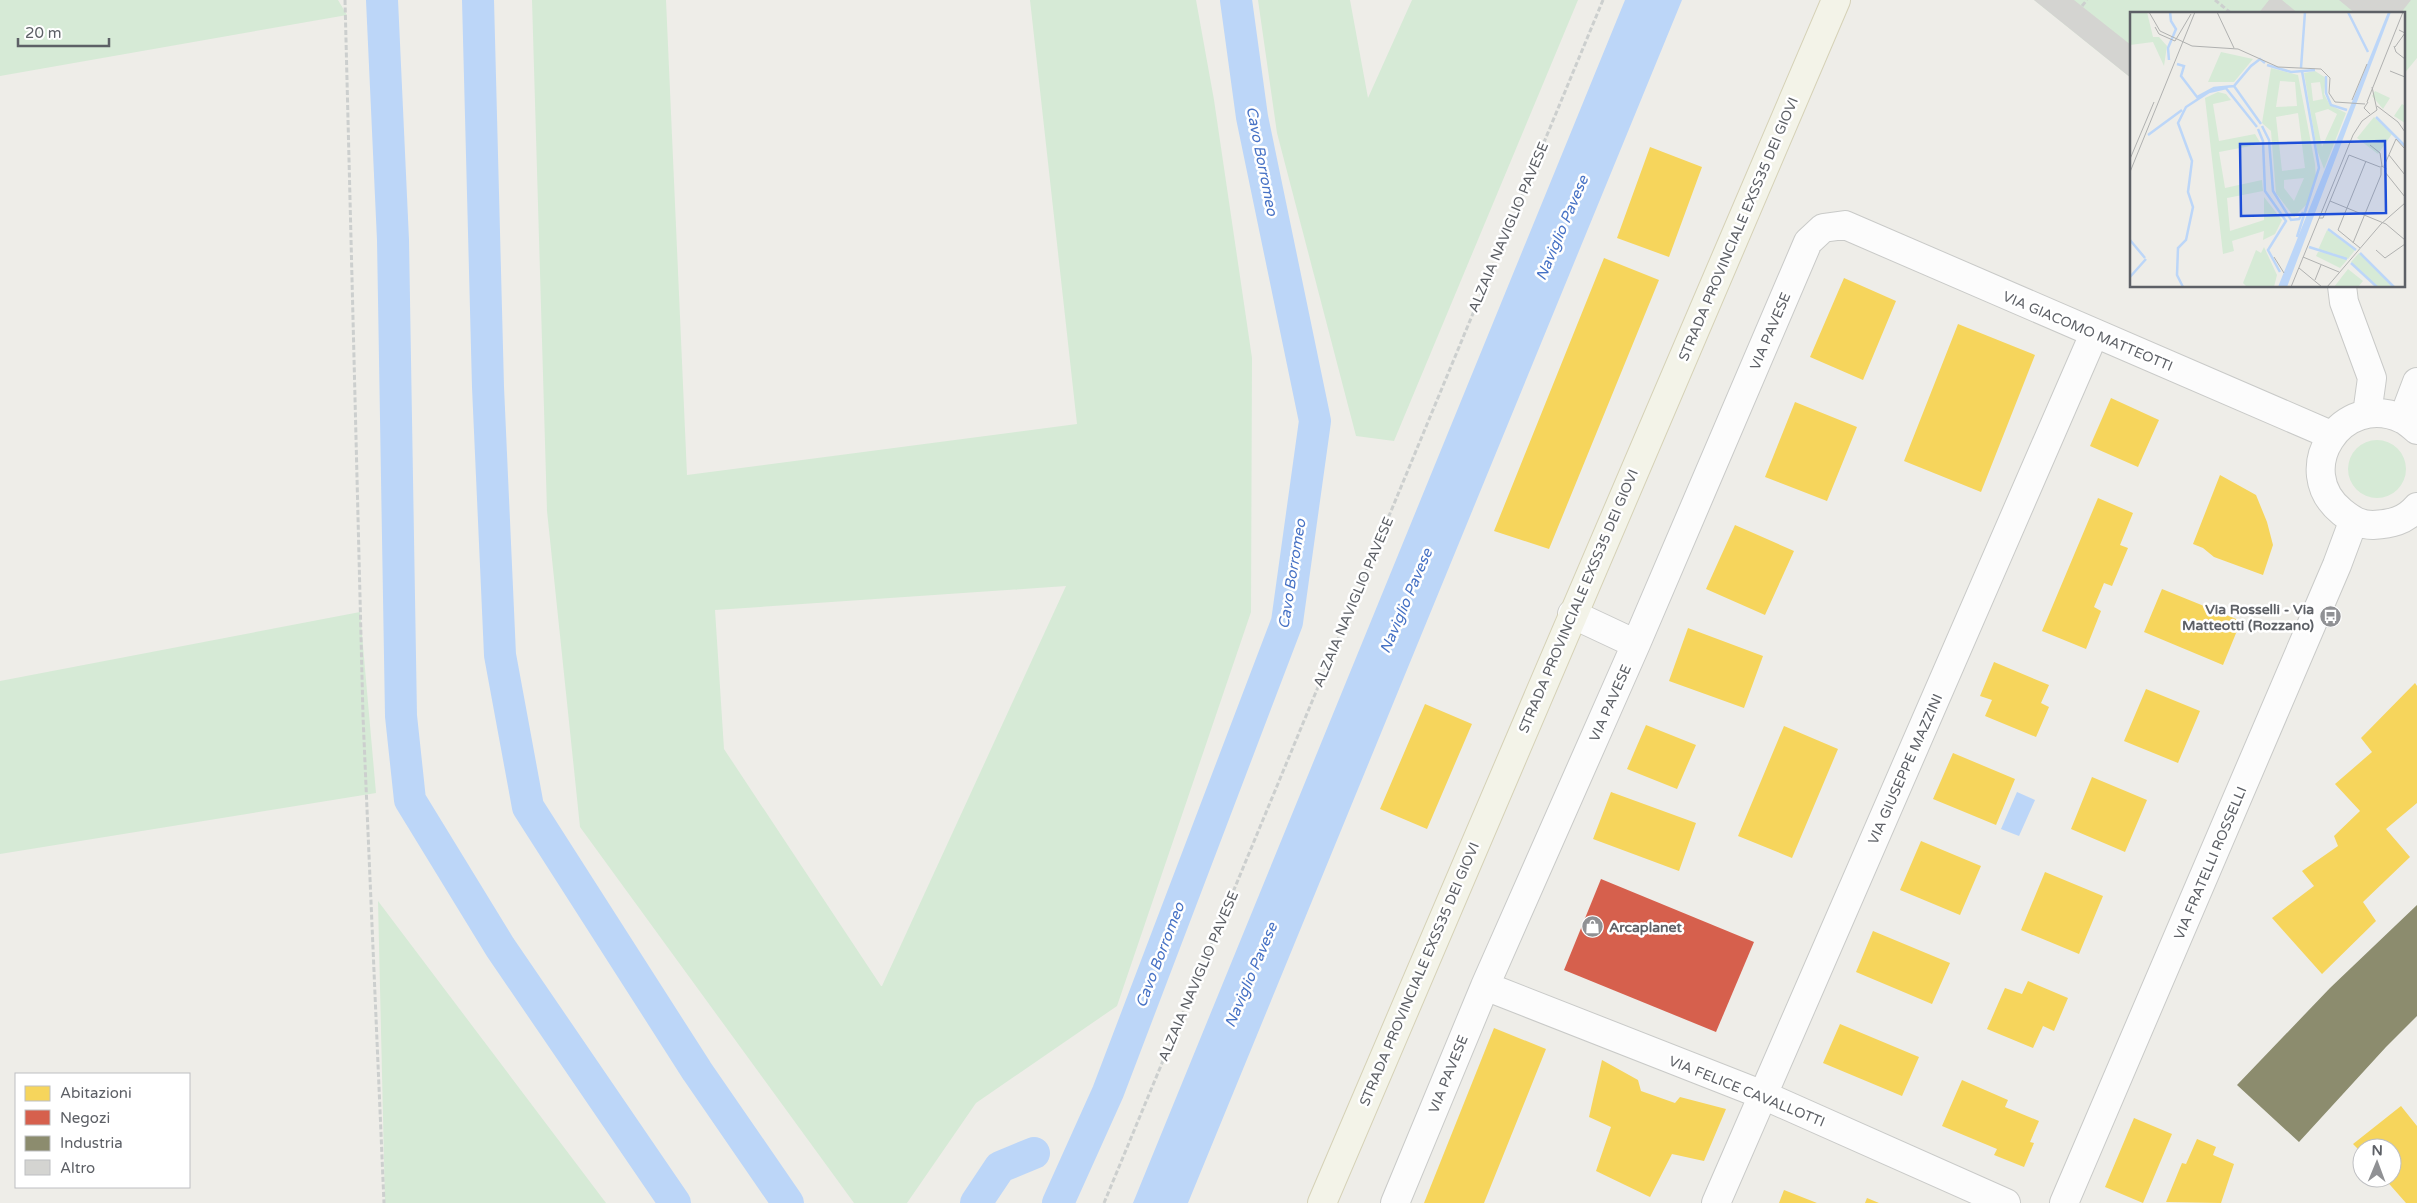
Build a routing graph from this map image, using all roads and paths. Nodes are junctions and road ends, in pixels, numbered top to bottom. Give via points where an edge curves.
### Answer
1 (345, 0) edge
2 (1603, 0) edge
3 (1836, 0) edge
4 (2087, 0) edge
5 (2214, 0) edge
6 (2082, 6) dead end
7 (2229, 12) edge
8 (1845, 225) joint
9 (2342, 288) edge
10 (2094, 334) junction
11 (2417, 382) edge
12 (2367, 414) junction
13 (2410, 424) edge
14 (2331, 435) junction
15 (2414, 519) edge
16 (2353, 522) junction
17 (1572, 614) junction
18 (1636, 644) junction
19 (1485, 986) junction
20 (1763, 1095) junction
21 (384, 1203) edge
22 (1104, 1203) edge
23 (1322, 1203) edge
24 (1395, 1203) edge
25 (1716, 1203) edge
26 (2006, 1203) edge
27 (2064, 1203) edge

1 - 21 path via 363,716
2 - 22 path, ALZAIA NAVIGLIO PAVESE
3 - 17 main road, STRADA PROVINCIALE EXSS35 DEI GIOVI
4 - 6 path
5 - 7 path
8 - 10 street, VIA GIACOMO MATTEOTTI
8 - 18 street, VIA PAVESE via 1823,228 1808,242
9 - 12 street via 2344,302 2372,378
10 - 14 street, VIA GIACOMO MATTEOTTI
10 - 20 street, VIA GIUSEPPE MAZZINI
11 - 13 street
12 - 13 street via 2387,414
12 - 14 street via 2347,421
14 - 16 street via 2322,453 2320,472 2324,491 2335,507
15 - 16 street via 2371,525
16 - 27 street, VIA FRATELLI ROSSELLI
17 - 18 street
17 - 23 main road, STRADA PROVINCIALE EXSS35 DEI GIOVI
18 - 19 street, VIA PAVESE
19 - 20 street, VIA FELICE CAVALLOTTI
19 - 24 street, VIA PAVESE
20 - 25 street, VIA GIUSEPPE MAZZINI
20 - 26 street, VIA FELICE CAVALLOTTI

